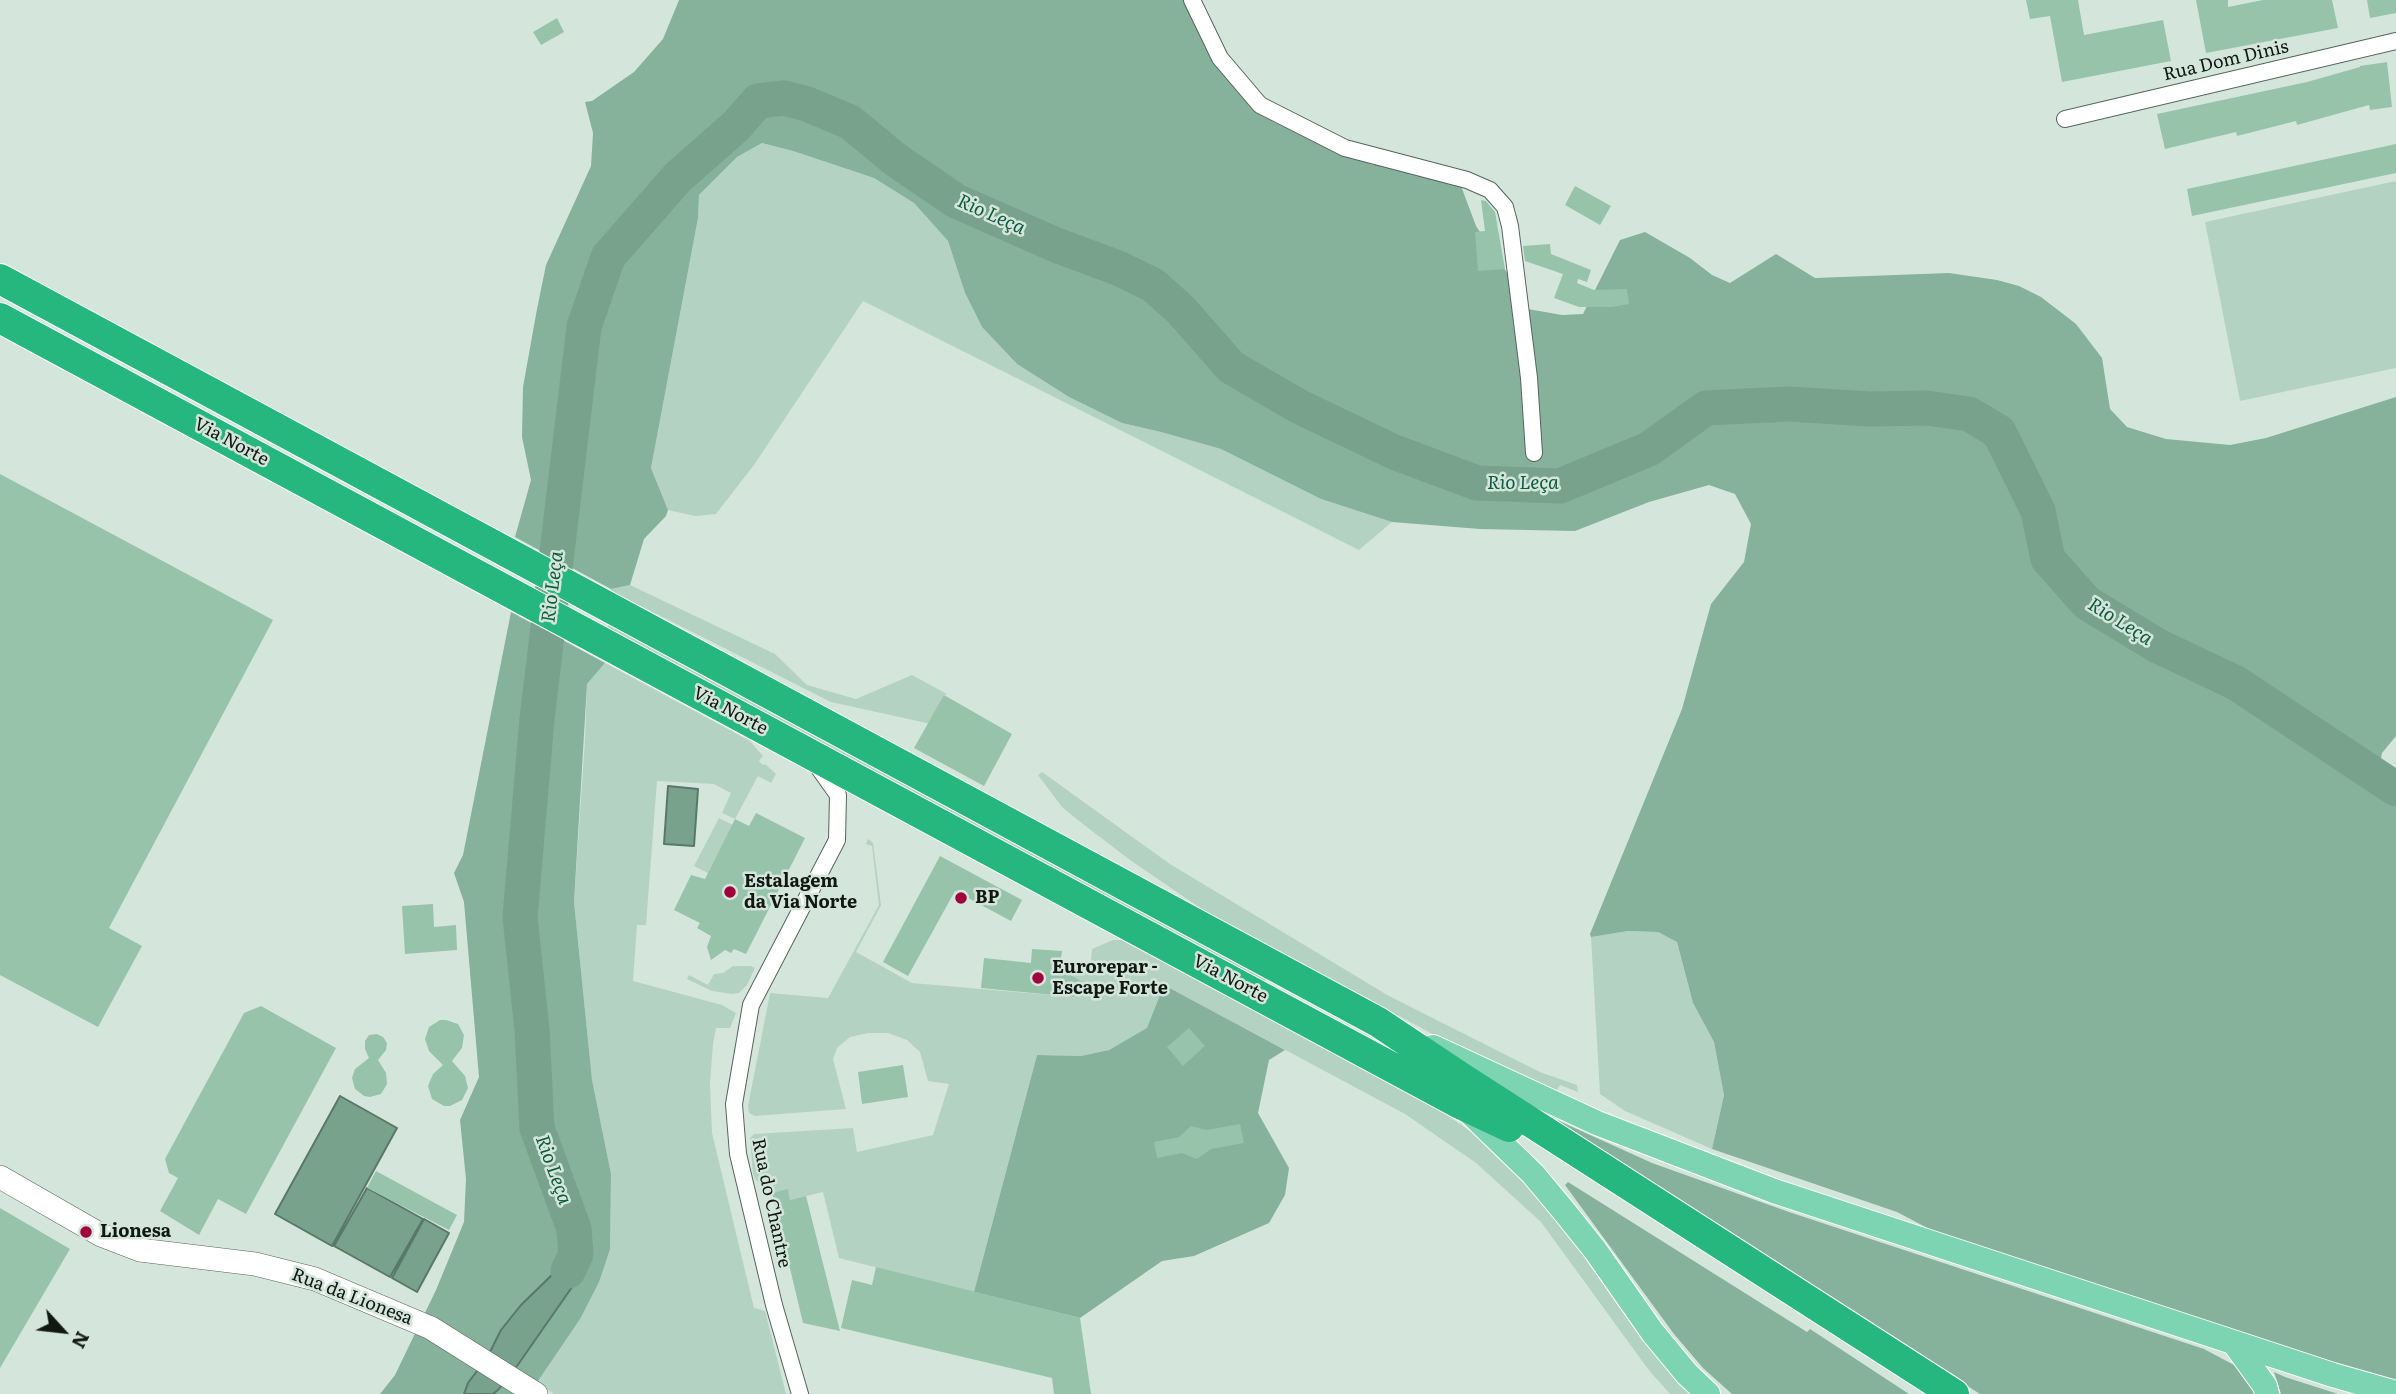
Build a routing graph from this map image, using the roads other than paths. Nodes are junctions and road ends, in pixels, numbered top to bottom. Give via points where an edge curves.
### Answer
1 (1192, 0) edge
2 (2396, 41) edge
3 (2065, 119) dead end
4 (0, 279) edge
5 (0, 318) edge
6 (1534, 453) dead end
7 (808, 753) junction
8 (1378, 1022) junction
9 (1460, 1104) junction
10 (0, 1177) edge
11 (2234, 1343) junction
12 (533, 1392) edge
13 (2396, 1393) edge
14 (800, 1394) edge
15 (1708, 1394) edge
16 (1933, 1394) edge
17 (1954, 1394) edge
18 (2267, 1394) edge

1 - 6 street via 1220,58 1260,105 1345,148 1467,180 1490,190 1505,207 1529,378
2 - 3 street, Rua Dom Dinis
4 - 8 highway, Via Norte
5 - 7 highway, Via Norte
7 - 9 highway, Via Norte
7 - 14 street, Rua do Chantre via 838,795 836,841 751,1005 734,1104 738,1154
8 - 11 main road via 1583,1117 1699,1164
8 - 17 highway, Via Norte
9 - 15 main road via 1533,1174 1595,1250 1653,1333
9 - 16 highway, Via Norte via 1521,1133 1603,1183
10 - 12 street, Rua da Lionesa via 101,1235 141,1250 255,1264 315,1279 430,1328
11 - 13 main road
11 - 18 main road

